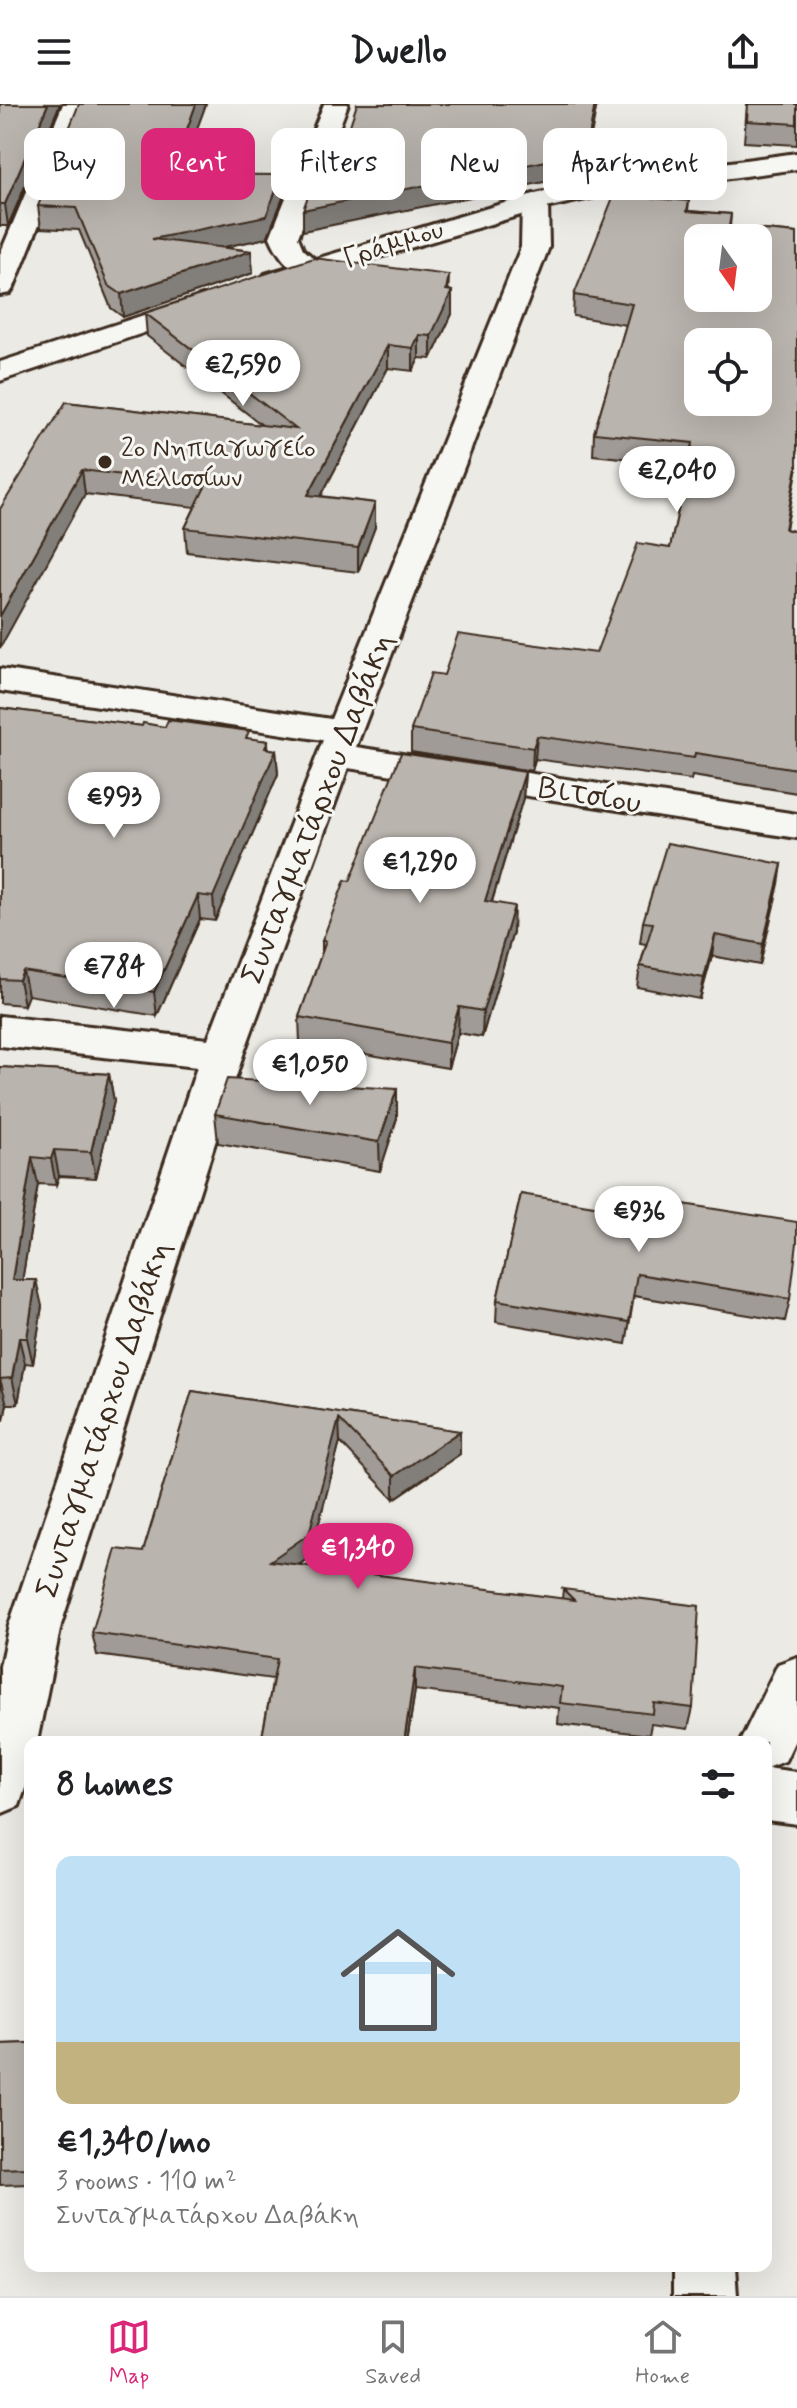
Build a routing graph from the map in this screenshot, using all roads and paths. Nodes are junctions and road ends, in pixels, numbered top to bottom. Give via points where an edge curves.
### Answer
1 (75, 104) edge
2 (336, 104) edge
3 (797, 161) edge
4 (535, 202) junction
5 (311, 268) junction
6 (0, 287) edge
7 (252, 287) edge
8 (223, 297) edge
9 (0, 372) edge
10 (0, 680) edge
11 (340, 744) junction
12 (797, 826) edge
13 (0, 1031) edge
14 (222, 1055) junction
15 (18, 1625) edge
16 (797, 1681) edge
17 (770, 1736) edge
18 (0, 1788) edge
19 (772, 1795) edge
20 (797, 1798) edge
21 (704, 2272) edge
22 (705, 2296) edge

1 - 6 street
2 - 5 street via 284,237 291,253
3 - 4 street, Γράμμου via 634,182
4 - 5 street, Γράμμου
4 - 11 street, Συνταγματάρχου Δαβάκη via 535,247
5 - 7 street, Γράμμου
8 - 9 street
10 - 11 street, Βιτσίου
11 - 12 street, Βιτσίου
11 - 14 street, Συνταγματάρχου Δαβάκη
13 - 14 street
14 - 15 street, Συνταγματάρχου Δαβάκη
15 - 18 street, Συνταγματάρχου Δαβάκη
16 - 17 street
19 - 20 street
21 - 22 street

